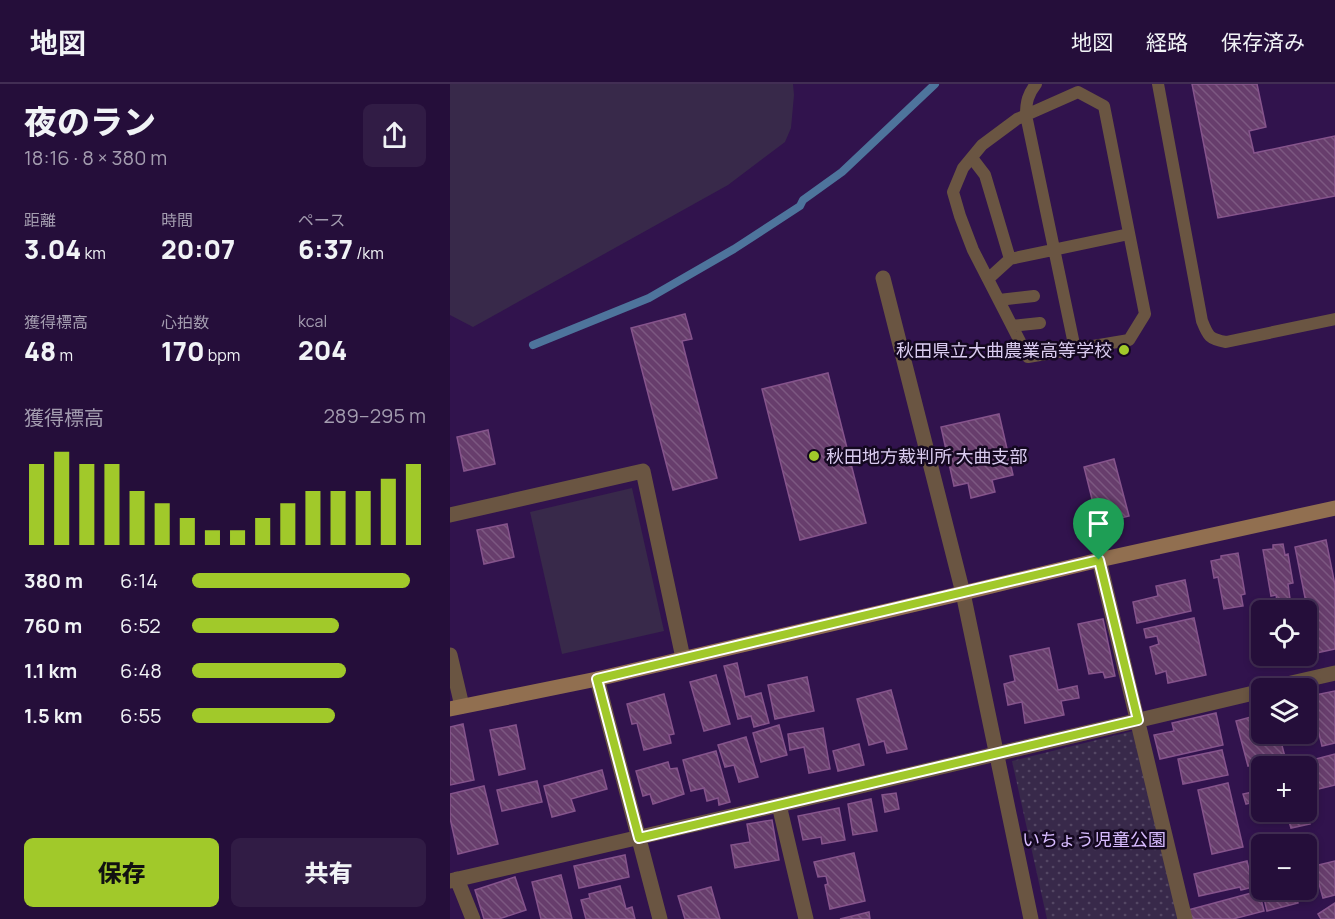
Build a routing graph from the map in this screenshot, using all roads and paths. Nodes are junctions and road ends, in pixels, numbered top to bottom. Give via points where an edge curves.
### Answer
1 (1036, 84) edge
2 (1158, 84) edge
3 (1026, 115) junction
4 (972, 158) junction
5 (1129, 234) junction
6 (1054, 250) junction
7 (1010, 259) junction
8 (883, 278) dead end
9 (988, 279) junction
10 (1034, 296) dead end
11 (999, 300) junction
12 (1335, 320) edge
13 (1040, 323) dead end
14 (1012, 326) junction
15 (1075, 349) junction
16 (1335, 508) edge
17 (450, 515) edge
18 (1099, 560) junction
19 (963, 593) junction
20 (450, 656) edge
21 (683, 658) junction
22 (1335, 673) edge
23 (1313, 678) edge
24 (597, 679) junction
25 (1251, 693) edge
26 (456, 708) edge
27 (1138, 720) junction
28 (996, 754) junction
29 (779, 805) junction
30 (639, 838) junction
31 (454, 880) edge
32 (473, 919) edge
33 (660, 919) edge
34 (806, 919) edge
35 (1031, 919) edge
36 (1185, 919) edge

1 - 3 lane via 1027,100
2 - 12 lane via 1208,336 1226,342
3 - 4 lane via 982,145
3 - 5 lane via 1078,92 1104,106
3 - 6 lane
4 - 7 lane via 985,175
4 - 9 lane via 953,192 973,250
5 - 6 lane
5 - 15 lane via 1145,314 1129,340
6 - 7 lane
6 - 15 lane
7 - 9 lane
8 - 19 street
9 - 11 lane
10 - 11 lane
11 - 14 lane
13 - 14 lane
14 - 15 lane via 1028,357
16 - 18 street
17 - 21 street via 643,471
18 - 19 street
18 - 27 street
19 - 21 street
19 - 28 street
20 - 26 street
21 - 24 street
22 - 23 street
24 - 26 street
24 - 30 street
25 - 27 street
27 - 28 street
27 - 36 street
28 - 29 street
28 - 35 street
29 - 30 street
29 - 34 street
30 - 31 street
30 - 33 street
31 - 32 street

